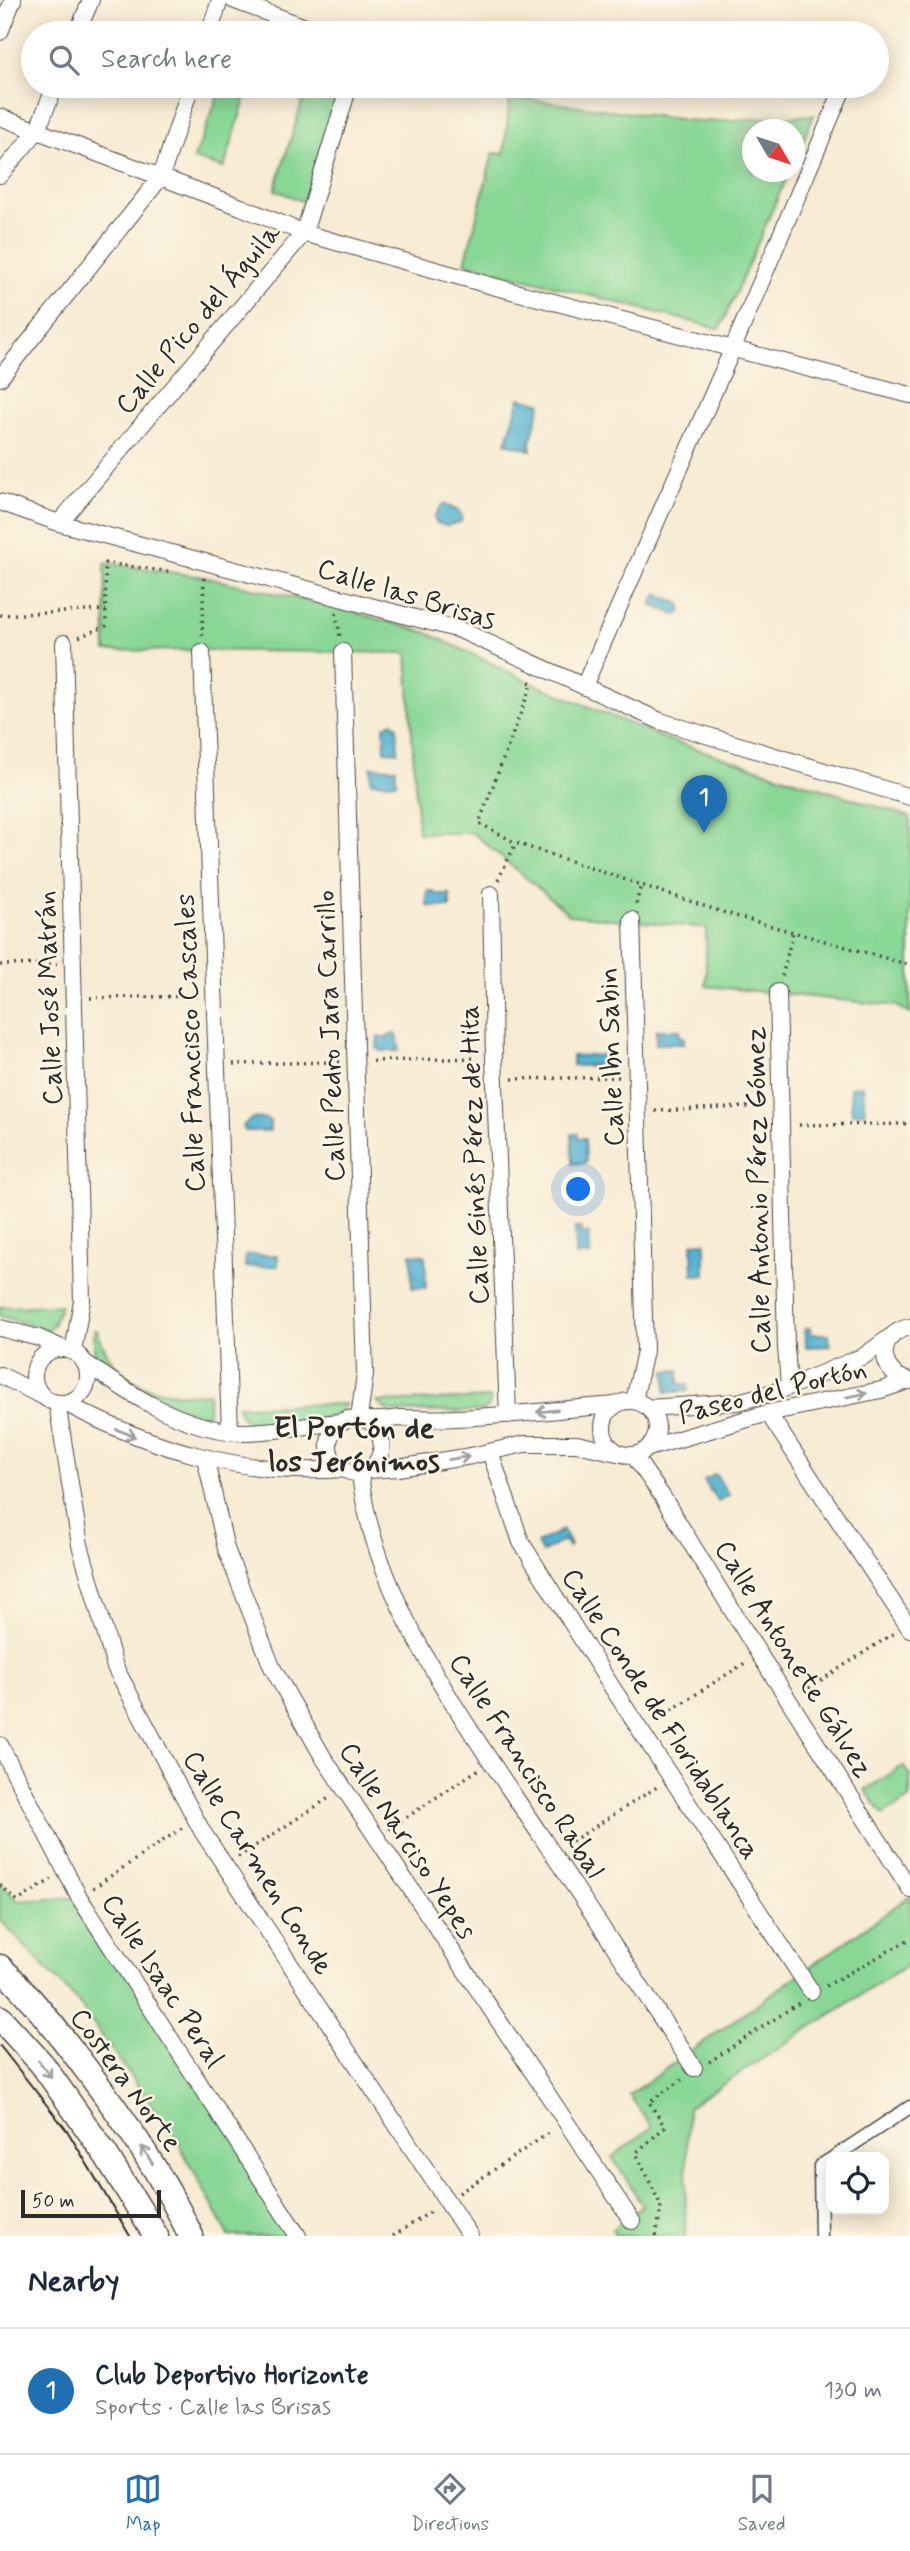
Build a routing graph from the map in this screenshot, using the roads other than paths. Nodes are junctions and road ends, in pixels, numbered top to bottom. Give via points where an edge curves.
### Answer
1 (13, 0) edge
2 (91, 0) edge
3 (220, 0) edge
4 (233, 0) edge
5 (82, 21) edge
6 (213, 21) edge
7 (289, 21) edge
8 (0, 32) edge
9 (50, 98) edge
10 (187, 98) edge
11 (345, 98) edge
12 (839, 98) edge
13 (0, 117) edge
14 (37, 131) junction
15 (0, 176) edge
16 (161, 177) junction
17 (304, 233) junction
18 (733, 348) junction
19 (0, 377) edge
20 (910, 395) edge
21 (0, 502) edge
22 (59, 523) junction
23 (64, 643) road end
24 (202, 652) road end
25 (344, 652) road end
26 (584, 687) junction
27 (910, 797) edge
28 (491, 894) road end
29 (632, 920) dead end
30 (778, 992) road end
31 (910, 1327) edge
32 (0, 1328) edge
33 (890, 1337) junction
34 (73, 1354) junction
35 (0, 1376) edge
36 (909, 1381) edge
37 (789, 1386) junction
38 (40, 1395) junction
39 (61, 1403) junction
40 (641, 1404) junction
41 (615, 1405) junction
42 (768, 1413) junction
43 (508, 1415) junction
44 (363, 1419) junction
45 (340, 1422) junction
46 (230, 1431) junction
47 (490, 1452) junction
48 (641, 1452) junction
49 (617, 1453) junction
50 (205, 1457) junction
51 (343, 1469) junction
52 (364, 1471) junction
53 (909, 1627) edge
54 (0, 1745) edge
55 (910, 1889) edge
56 (0, 1967) edge
57 (812, 1994) road end
58 (0, 2018) edge
59 (696, 2070) road end
60 (910, 2107) edge
61 (842, 2152) edge
62 (826, 2162) edge
63 (632, 2221) dead end
64 (156, 2236) edge
65 (191, 2236) edge
66 (298, 2236) edge
67 (470, 2236) edge
68 (821, 2236) edge

1 - 8 street
2 - 5 street
3 - 6 street
4 - 7 street
9 - 14 street
10 - 16 street
11 - 17 street, Calle Pico del Águila
12 - 18 street
13 - 14 street
14 - 15 street
14 - 16 street
16 - 17 street
16 - 19 street
17 - 18 street
17 - 22 street, Calle Pico del Águila
18 - 20 street
18 - 26 street
21 - 22 street, Calle las Brisas
22 - 26 street, Calle las Brisas via 460,630
23 - 34 street, Calle José Matrán via 82,1300
24 - 46 street, Calle Francisco Cascales
25 - 44 street, Calle Pedro Jara Carrillo
26 - 27 street, Calle las Brisas via 660,721
28 - 43 street, Calle Ginés Pérez de Hita
29 - 40 street, Calle Ibn Sabin via 645,1351
30 - 37 street, Calle Antonio Pérez Gómez
31 - 33 street, Paseo del Portón
32 - 34 street via 39,1338
33 - 36 street via 887,1364 892,1373
33 - 37 street, Paseo del Portón via 864,1356
34 - 38 street via 46,1354 34,1368
34 - 39 street via 88,1376 79,1397
34 - 46 street via 142,1400 201,1425
35 - 38 street
42 -> 36 street, Paseo del Portón
37 - 40 street, Paseo del Portón via 738,1402
38 - 39 street
39 -> 50 street via 125,1433
39 - 67 street, Calle Carmen Conde via 80,1545 115,1667 195,1819
40 - 41 street
40 - 48 street via 657,1428
41 -> 43 street
41 - 49 street via 603,1429
42 - 48 street, Paseo del Portón
42 - 53 street
43 - 44 street
44 - 45 street
44 - 52 street via 379,1430 383,1444 379,1459
45 - 46 street
45 - 51 street via 328,1446
47 - 49 street via 524,1444 577,1444
52 -> 47 street
47 - 57 street, Calle Conde de Floridablanca via 521,1542
48 - 49 street
48 - 55 street, Calle Antonete Gálvez via 760,1654
50 - 51 street via 247,1467
50 - 63 street, Calle Narciso Yepes via 226,1549 272,1667 323,1758
51 - 52 street
52 - 59 street, Calle Francisco Rabal via 363,1504 396,1602 458,1711
54 - 66 street, Calle Isaac Peral via 79,1897
65 -> 56 main road, Costera Norte via 173,2197 124,2118 53,2024
58 -> 64 main road via 42,2064
60 - 61 street
62 - 68 street via 820,2166

